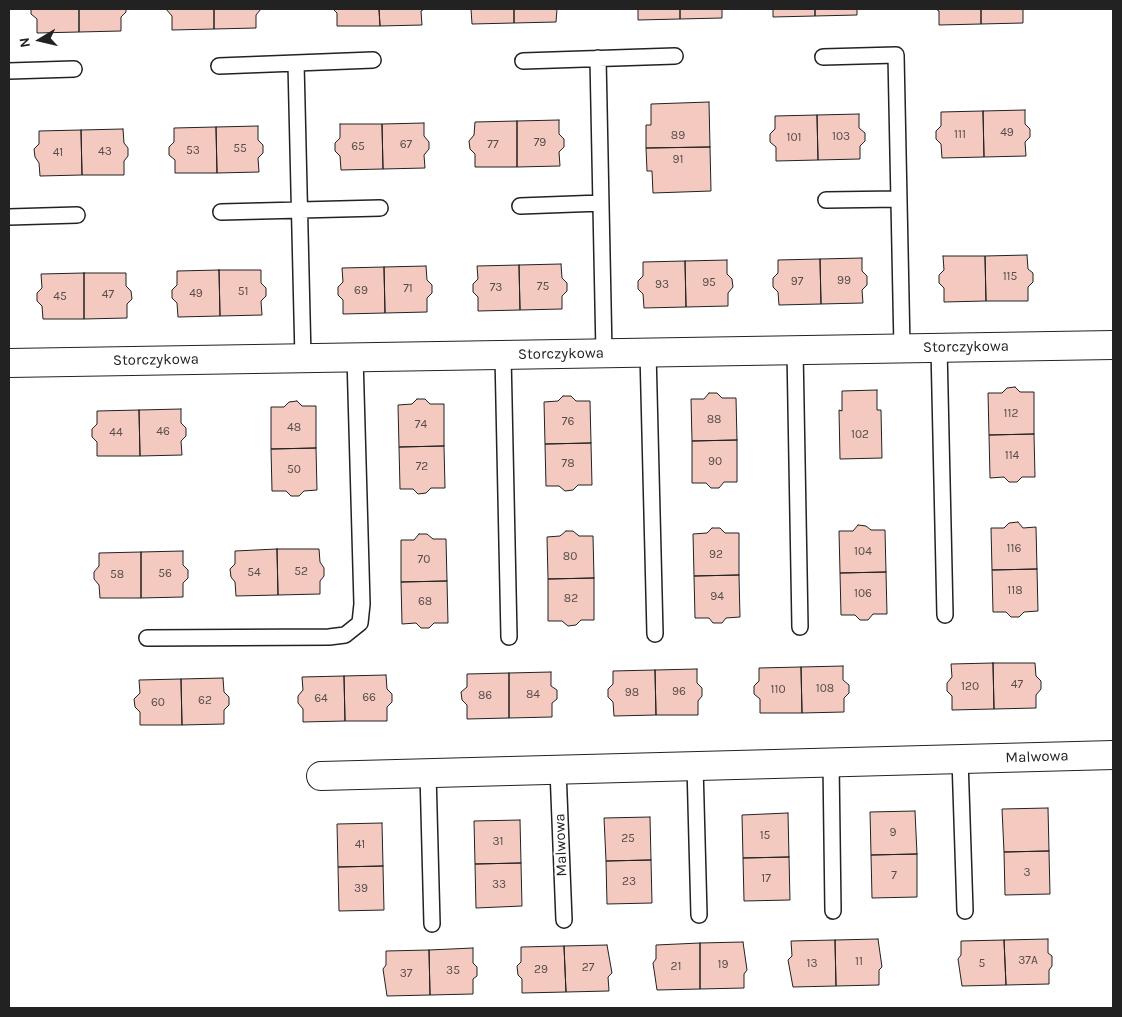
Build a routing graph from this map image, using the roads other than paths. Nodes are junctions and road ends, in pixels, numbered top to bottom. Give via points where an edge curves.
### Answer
1 (675, 56) dead end
2 (823, 56) dead end
3 (598, 58) junction
4 (374, 60) dead end
5 (523, 61) dead end
6 (296, 63) junction
7 (219, 66) dead end
8 (74, 69) dead end
9 (9, 71) edge
10 (900, 199) junction
11 (826, 200) dead end
12 (601, 203) junction
13 (520, 206) dead end
14 (380, 208) dead end
15 (300, 210) junction
16 (221, 212) dead end
17 (77, 215) dead end
18 (9, 217) edge
19 (1113, 345) edge
20 (902, 348) junction
21 (939, 348) junction
22 (794, 350) junction
23 (648, 352) junction
24 (604, 353) junction
25 (503, 355) junction
26 (355, 357) junction
27 (303, 358) junction
28 (9, 363) edge
29 (945, 615) dead end
30 (800, 627) dead end
31 (655, 634) dead end
32 (509, 637) dead end
33 (147, 638) dead end
34 (1113, 755) edge
35 (960, 759) junction
36 (831, 762) junction
37 (695, 766) junction
38 (558, 770) junction
39 (428, 773) junction
40 (322, 776) dead end
41 (833, 911) dead end
42 (966, 911) dead end
43 (699, 915) dead end
44 (564, 920) dead end
45 (432, 924) dead end

1 - 3 lane
2 - 10 lane via 896,55
3 - 5 lane
3 - 12 lane
4 - 6 lane
6 - 7 lane
6 - 15 lane
8 - 9 lane
10 - 11 lane
10 - 20 lane
12 - 13 lane
12 - 24 lane
14 - 15 lane
15 - 16 lane
15 - 27 lane
17 - 18 lane
19 - 21 street, Storczykowa
20 - 21 street, Storczykowa
20 - 22 street, Storczykowa
21 - 29 lane
22 - 23 street, Storczykowa
22 - 30 lane
23 - 24 street, Storczykowa
23 - 31 lane
24 - 25 street, Storczykowa
25 - 26 street, Storczykowa
25 - 32 lane
26 - 27 street, Storczykowa
26 - 33 lane via 360,623 345,635 329,637
27 - 28 street, Storczykowa
34 - 35 street, Malwowa
35 - 36 street, Malwowa
35 - 42 lane
36 - 37 street, Malwowa
36 - 41 lane
37 - 38 street, Malwowa
37 - 43 lane
38 - 39 street, Malwowa
38 - 44 lane, Malwowa
39 - 40 street, Malwowa
39 - 45 lane

